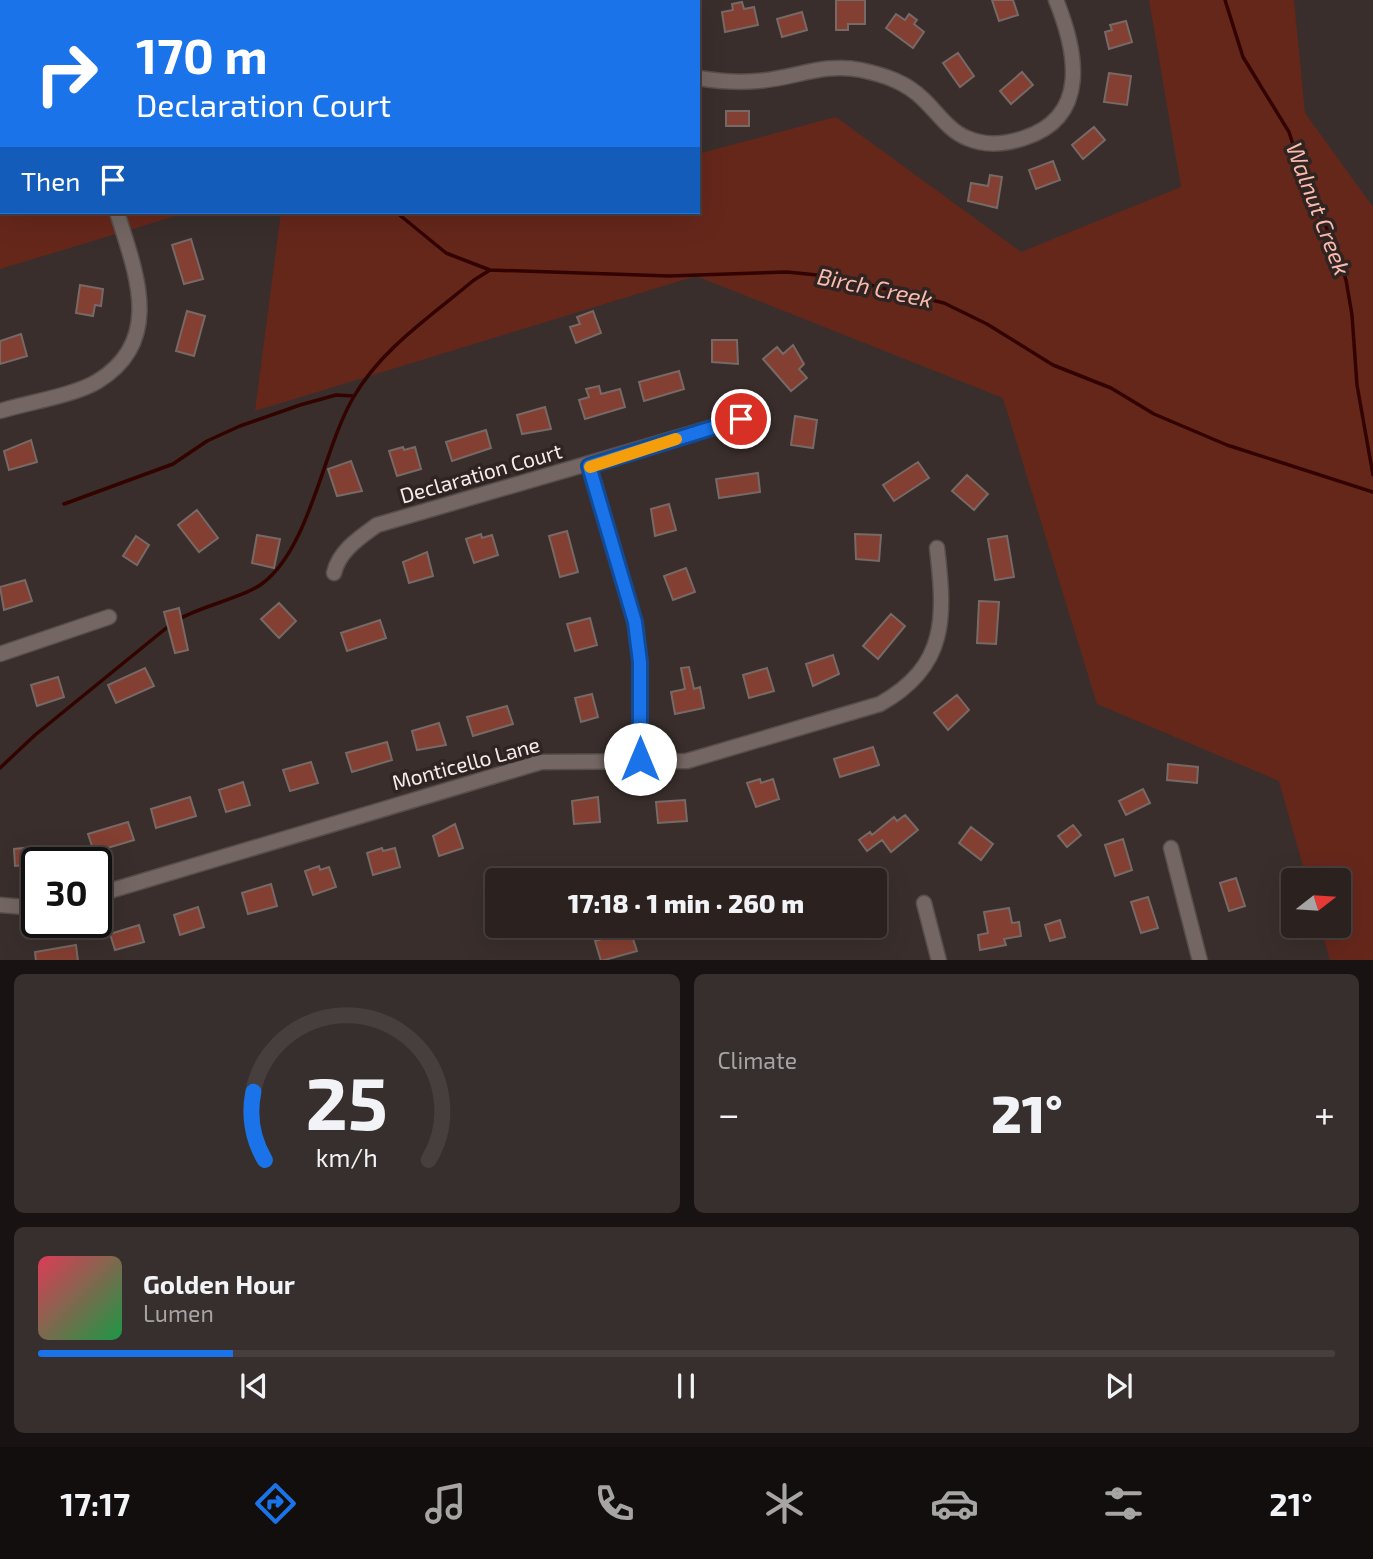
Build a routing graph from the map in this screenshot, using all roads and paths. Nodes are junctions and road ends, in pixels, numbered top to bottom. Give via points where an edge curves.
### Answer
1 (1056, 0) edge
2 (700, 78) edge
3 (118, 214) edge
4 (0, 411) edge
5 (741, 419) dead end
6 (589, 466) junction
7 (937, 548) dead end
8 (334, 573) dead end
9 (109, 617) dead end
10 (0, 654) edge
11 (640, 759) junction
12 (1171, 848) dead end
13 (112, 890) edge
14 (924, 903) dead end
15 (0, 905) edge
16 (21, 909) edge
17 (939, 960) edge
18 (1200, 960) edge

1 - 2 street via 1067,27 1072,93 1060,119 1040,133 1010,143 965,138 893,78 859,70 832,66 758,81
3 - 4 street via 138,280 141,319 133,346 97,383
5 - 6 street, Declaration Court
6 - 8 street, Declaration Court via 377,525 348,548
6 - 11 street via 635,622 640,662
7 - 11 street, Monticello Lane via 944,594 940,626 921,671 902,691 880,704 687,761
9 - 10 street
11 - 13 street, Monticello Lane via 541,762
12 - 18 street
14 - 17 street
15 - 16 street

